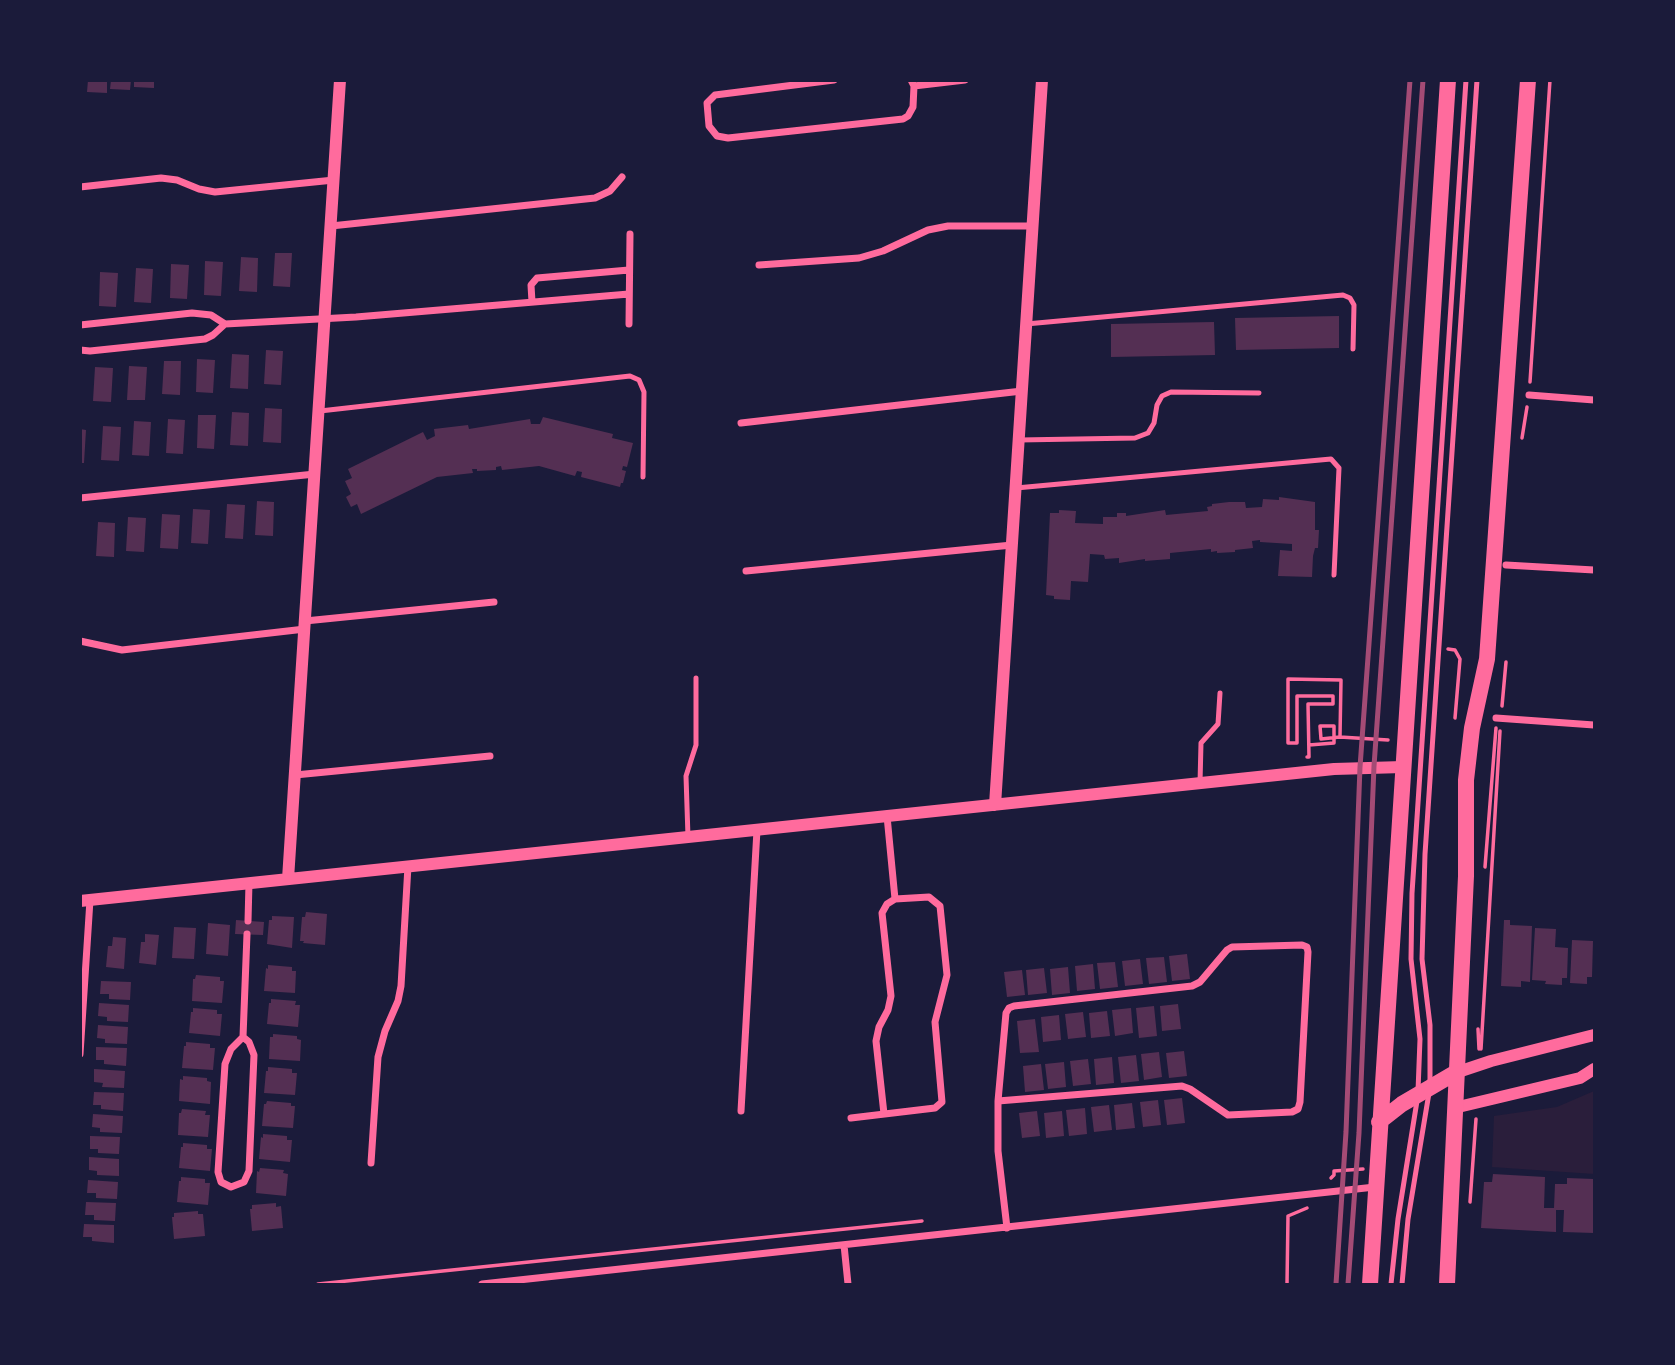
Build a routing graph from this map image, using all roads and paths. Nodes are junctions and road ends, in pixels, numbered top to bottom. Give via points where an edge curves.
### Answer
1 (340, 80) edge
2 (834, 80) edge
3 (965, 80) edge
4 (1042, 80) edge
5 (1448, 80) edge
6 (1466, 80) edge
7 (1477, 80) edge
8 (1528, 80) edge
9 (912, 83) edge
10 (622, 177) dead end
11 (334, 180) junction
12 (80, 187) edge
13 (331, 226) junction
14 (1033, 226) junction
15 (630, 234) dead end
16 (759, 265) dead end
17 (629, 270) junction
18 (629, 294) junction
19 (532, 302) junction
20 (325, 318) junction
21 (225, 324) junction
22 (629, 324) dead end
23 (1026, 324) junction
24 (80, 326) edge
25 (1353, 349) dead end
26 (80, 350) edge
27 (1022, 391) junction
28 (1259, 393) dead end
29 (1529, 395) dead end
30 (1594, 400) edge
31 (319, 411) junction
32 (741, 423) dead end
33 (1019, 440) junction
34 (315, 474) junction
35 (643, 477) dead end
36 (1016, 488) junction
37 (80, 498) edge
38 (1012, 545) junction
39 (1506, 565) dead end
40 (1594, 570) edge
41 (746, 571) dead end
42 (1334, 575) dead end
43 (494, 602) dead end
44 (305, 625) junction
45 (80, 641) edge
46 (1439, 649) junction
47 (696, 678) dead end
48 (1220, 693) dead end
49 (1457, 695) dead end
50 (1496, 718) dead end
51 (1594, 725) edge
52 (1309, 745) junction
53 (490, 756) dead end
54 (1403, 767) junction
55 (1288, 774) junction
56 (295, 775) junction
57 (1200, 783) junction
58 (995, 805) junction
59 (887, 816) junction
60 (757, 830) junction
61 (688, 837) junction
62 (408, 866) junction
63 (288, 879) junction
64 (249, 883) junction
65 (895, 899) junction
66 (85, 900) edge
67 (248, 921) dead end
68 (247, 934) dead end
69 (1594, 1035) edge
70 (243, 1037) junction
71 (80, 1054) edge
72 (1594, 1069) edge
73 (1455, 1073) junction
74 (1424, 1090) junction
75 (998, 1101) junction
76 (1477, 1102) junction
77 (1454, 1108) junction
78 (741, 1111) dead end
79 (884, 1114) junction
80 (851, 1118) dead end
81 (1380, 1122) junction
82 (371, 1163) dead end
83 (1375, 1187) junction
84 (1470, 1205) dead end
85 (1289, 1216) dead end
86 (930, 1221) dead end
87 (1007, 1228) junction
88 (844, 1245) junction
89 (318, 1284) edge
90 (481, 1284) edge
91 (848, 1284) edge
92 (1287, 1284) edge
93 (1370, 1284) edge
94 (1391, 1284) edge
95 (1402, 1284) edge
96 (1447, 1284) edge

1 - 11 street
2 - 9 street via 715,94 707,103 709,126 717,136 728,138 903,120 911,112
3 - 9 street
4 - 14 street
5 - 54 highway
6 - 74 lane via 1412,893 1411,959
7 - 46 lane
8 - 73 highway via 1487,659 1467,772
10 - 13 street via 610,191 595,198
11 - 12 street via 215,192 161,178
11 - 13 street
13 - 20 street
14 - 16 street via 948,226 859,258
14 - 23 street
15 - 17 street
17 - 18 street
17 - 19 street via 537,278 531,285
18 - 19 street
18 - 22 street
19 - 20 street
20 - 21 street
20 - 31 street
21 - 24 street via 211,315 192,313
21 - 26 street via 205,339
23 - 25 lane via 1343,295 1354,305
23 - 27 street
27 - 32 street
27 - 33 street
28 - 33 lane via 1171,392 1162,396 1148,433 1135,438
29 - 30 street
31 - 34 street
31 - 35 lane via 631,376 644,387
33 - 36 street
34 - 37 street
34 - 44 street
36 - 38 street
36 - 42 lane via 1331,458 1339,468
38 - 41 street
38 - 58 street
39 - 40 street
43 - 44 street
44 - 45 street via 122,650
44 - 56 street
46 - 49 path via 1455,650 1460,659
46 - 74 lane via 1421,932 1430,1025
47 - 61 lane via 695,750 687,770
48 - 57 lane via 1217,729 1201,743
50 - 51 street
52 - 52 path via 1308,704 1333,704 1333,696 1297,696 1297,743 1288,743 1289,679 1341,680 1340,737 1331,738 1321,739 1320,726 1334,726 1334,734 1334,743
52 - 55 path via 1309,757 1288,760
53 - 56 street
54 - 55 street via 1360,766
54 - 81 highway
55 - 57 street
56 - 63 street
57 - 58 street
58 - 59 street
59 - 60 street
59 - 65 street
60 - 61 street
60 - 78 street
61 - 62 street
62 - 63 street
62 - 82 street via 401,986 378,1057
63 - 64 street
64 - 66 street
64 - 67 street
65 - 79 street via 882,913 891,996 876,1041
65 - 79 street via 929,897 940,906 947,975 935,1023 942,1102 935,1108
66 - 71 street
68 - 70 street
69 - 73 street
70 - 70 street via 225,1064 218,1172 221,1182 231,1187 244,1182 249,1171 254,1055
72 - 76 street via 1580,1078
73 - 74 highway
73 - 77 highway
74 - 81 highway
74 - 94 lane via 1398,1219
74 - 95 lane
75 - 75 street via 1009,1008 1192,986 1227,950 1240,946 1307,947 1298,1110 1228,1115 1182,1086
75 - 87 street via 998,1151
76 - 77 street
76 - 84 path
77 - 96 highway
79 - 80 street
81 - 83 highway
83 - 87 street
83 - 93 highway
85 - 92 path
86 - 89 path
87 - 88 street
88 - 90 street
88 - 91 street

